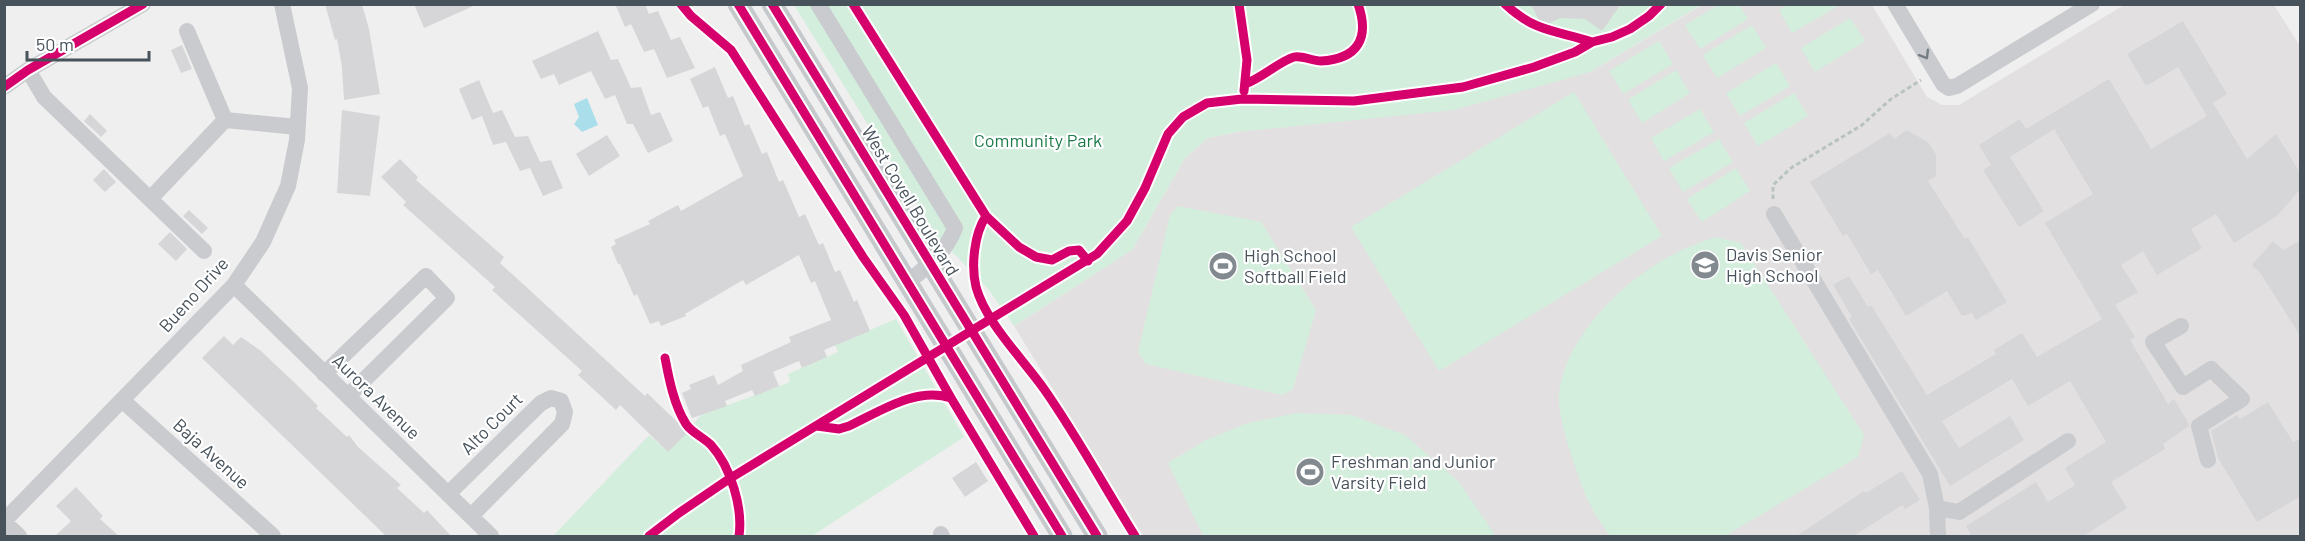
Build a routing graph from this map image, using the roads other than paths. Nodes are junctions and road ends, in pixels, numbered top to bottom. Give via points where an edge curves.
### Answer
1 (143, 4) edge
2 (282, 4) edge
3 (738, 4) edge
4 (772, 4) edge
5 (818, 4) edge
6 (1895, 4) edge
7 (2092, 4) edge
8 (187, 31) dead end
9 (28, 70) junction
10 (4, 87) edge
11 (225, 120) junction
12 (297, 127) junction
13 (150, 199) junction
14 (1774, 214) road end
15 (204, 251) dead end
16 (929, 265) junction
17 (908, 282) junction
18 (234, 285) junction
19 (2181, 326) dead end
20 (324, 374) junction
21 (348, 396) junction
22 (122, 400) junction
23 (2068, 441) dead end
24 (2208, 460) dead end
25 (448, 494) junction
26 (1937, 508) junction
27 (471, 516) junction
28 (4, 522) edge
29 (19, 537) edge
30 (273, 537) edge
31 (491, 537) edge
32 (1062, 537) edge
33 (1097, 537) edge
34 (1938, 537) edge

1 - 9 street
2 - 12 street, Bueno Drive via 300,88
3 - 17 main road
4 - 16 main road, West Covell Boulevard
5 - 16 street via 955,228 949,244
6 -> 7 street via 1949,88
8 - 11 street
9 - 10 street
9 - 13 street via 44,97
11 - 12 street
11 - 13 street
12 - 18 street, Bueno Drive via 288,186 263,242
13 - 15 street
14 - 26 street via 1930,474
16 - 17 street
16 - 33 main road, West Covell Boulevard
17 - 32 main road
18 - 20 street, Aurora Avenue
18 - 22 street, Bueno Drive
19 - 24 street via 2153,342 2183,387 2211,369 2242,399 2199,426
20 - 21 street, Aurora Avenue
20 - 21 street via 426,276 447,298
21 - 25 street, Aurora Avenue
22 - 28 street, Bueno Drive
22 - 30 street, Baja Avenue
23 - 26 street via 1959,512
25 - 27 street, Aurora Avenue
25 - 27 street, Alto Court via 541,403 551,398 561,401 565,412 562,424
26 - 34 street
27 - 31 street, Aurora Avenue
28 - 29 street

